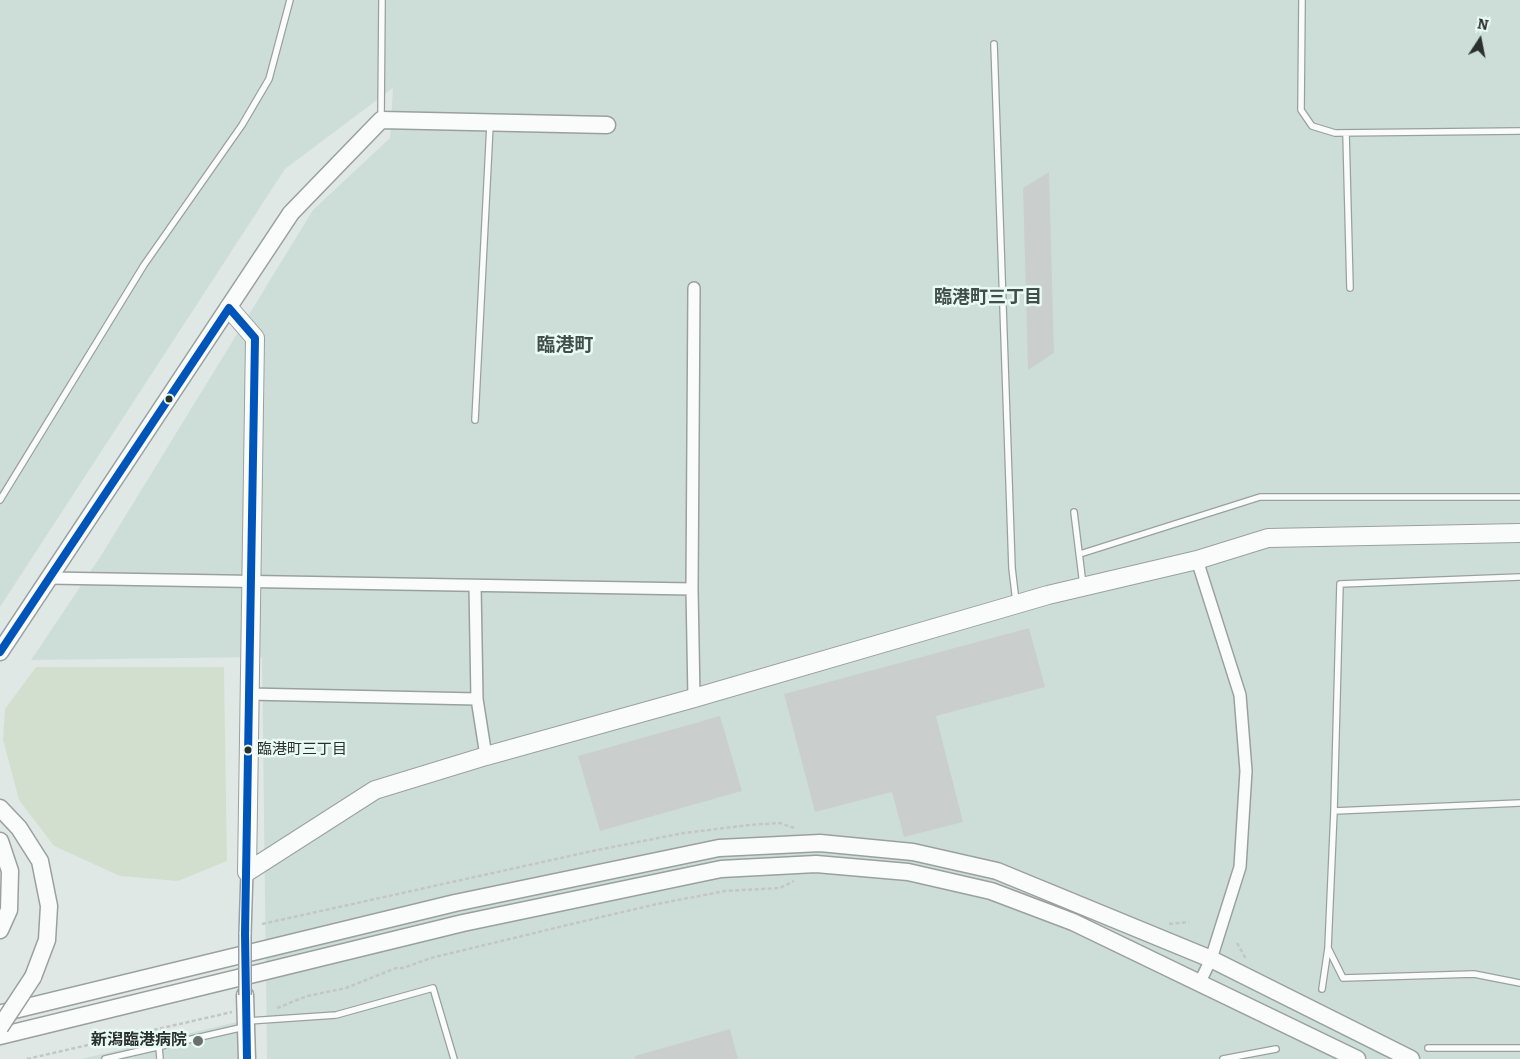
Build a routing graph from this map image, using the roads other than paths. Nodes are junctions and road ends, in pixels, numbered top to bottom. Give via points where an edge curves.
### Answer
1 (290, 0) edge
2 (382, 0) edge
3 (1302, 0) edge
4 (994, 44) dead end
5 (381, 120) junction
6 (490, 122) junction
7 (607, 125) dead end
8 (1520, 131) edge
9 (1346, 133) junction
10 (694, 288) dead end
11 (1350, 288) dead end
12 (228, 308) junction
13 (475, 420) dead end
14 (1520, 497) edge
15 (0, 500) edge
16 (1074, 512) dead end
17 (1520, 534) edge
18 (1080, 554) junction
19 (1197, 560) junction
20 (1520, 577) edge
21 (49, 578) junction
22 (252, 582) junction
23 (475, 586) junction
24 (1084, 587) junction
25 (692, 589) junction
26 (1016, 604) junction
27 (0, 652) edge
28 (249, 694) junction
29 (694, 698) junction
30 (478, 699) junction
31 (486, 756) junction
32 (1520, 802) edge
33 (0, 808) edge
34 (1334, 810) junction
35 (0, 841) edge
36 (247, 872) junction
37 (0, 930) edge
38 (1328, 948) junction
39 (1211, 959) junction
40 (1200, 982) junction
41 (1520, 983) edge
42 (1322, 989) dead end
43 (245, 995) joint
44 (0, 1013) edge
45 (242, 1020) junction
46 (0, 1027) edge
47 (0, 1036) edge
48 (159, 1047) junction
49 (1428, 1048) dead end
50 (1520, 1048) edge
51 (1276, 1049) dead end
52 (1231, 1058) edge
53 (105, 1059) edge
54 (160, 1059) edge
55 (247, 1059) edge
56 (454, 1059) edge
57 (1223, 1059) edge
58 (1357, 1059) edge
59 (1411, 1059) edge

1 - 15 lane via 269,79 242,125 144,265
2 - 5 lane
3 - 9 lane via 1301,110 1312,126
4 - 26 lane via 1012,568
5 - 6 street
5 - 12 street via 291,213
6 - 7 street
6 - 13 lane
8 - 9 lane
9 - 11 lane
10 - 25 street
12 - 21 street
12 - 22 main road via 255,338
14 - 18 lane via 1260,497
16 - 18 lane
17 - 19 main road via 1268,538
18 - 24 lane
19 - 24 main road
19 - 39 street via 1240,695 1246,771 1240,866
20 - 34 lane via 1340,584
21 - 22 street
21 - 27 street
22 - 23 street
22 - 28 main road
23 - 25 street
23 - 30 street
24 - 26 main road
25 - 29 street
26 - 29 main road
28 - 30 street
28 - 36 main road
29 - 31 main road
30 - 31 street
31 - 36 main road via 375,790
32 - 34 lane
33 - 46 street, bridge via 19,828 40,861 49,906 47,940 33,977
34 - 38 lane
35 - 37 street via 10,871 9,910
36 - 43 street, bridge
38 - 41 lane via 1343,978 1474,974
38 - 42 lane
39 - 40 street
39 - 44 street via 997,871 912,852 820,843 719,848 455,903
39 - 59 street
40 - 47 street via 1073,922 991,891 908,872 816,864 721,869 463,923
40 - 58 street
43 - 45 street
45 - 48 lane
45 - 55 street
45 - 56 lane via 336,1015 433,988
48 - 53 lane
48 - 54 lane
49 - 50 lane
51 - 52 lane
52 - 57 lane

